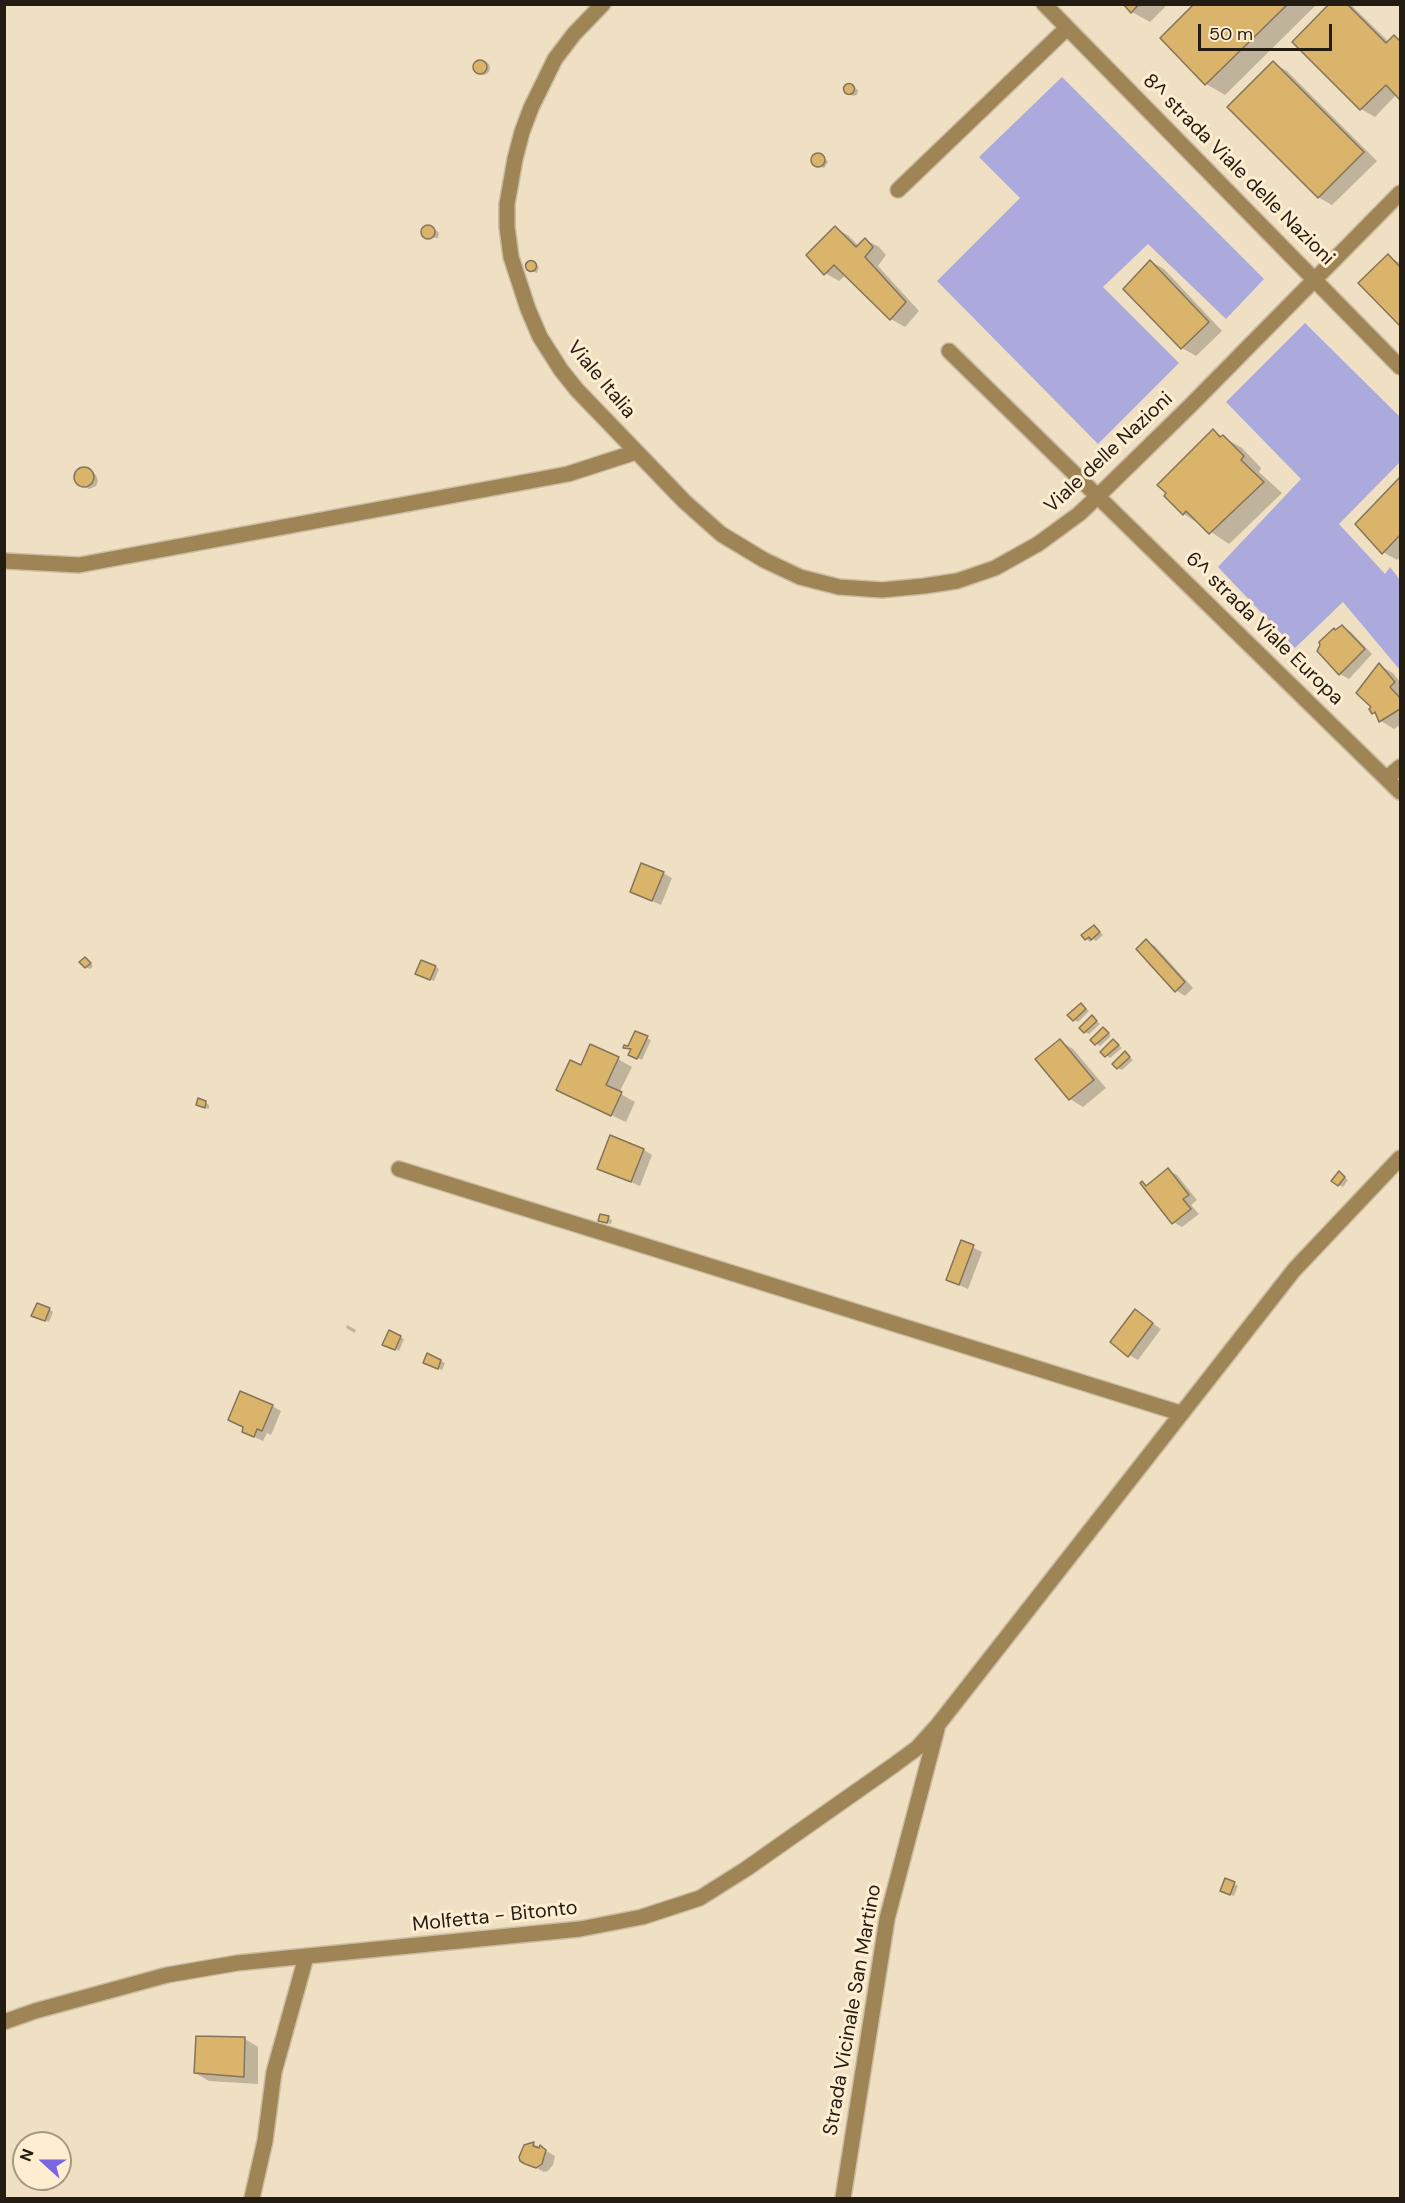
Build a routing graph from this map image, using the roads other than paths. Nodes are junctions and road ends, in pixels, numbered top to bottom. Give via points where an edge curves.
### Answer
1 (603, 4) edge
2 (1044, 4) edge
3 (1067, 28) junction
4 (898, 190) dead end
5 (1401, 193) edge
6 (1315, 279) junction
7 (949, 351) dead end
8 (1401, 367) edge
9 (636, 452) junction
10 (1098, 496) junction
11 (4, 561) edge
12 (1401, 767) edge
13 (1387, 778) junction
14 (1401, 792) edge
15 (1401, 1158) edge
16 (399, 1169) dead end
17 (1180, 1413) junction
18 (937, 1726) junction
19 (306, 1958) junction
20 (4, 2022) edge
21 (252, 2199) edge
22 (843, 2199) edge

1 - 9 street, Viale Italia via 555,59 531,108 515,159 507,227 518,283 540,337 577,390
2 - 3 street, 8^ strada Viale delle Nazioni
3 - 4 street
3 - 6 street, 8^ strada Viale delle Nazioni
5 - 6 street, Viale delle Nazioni
6 - 8 street, 8^ strada Viale delle Nazioni
6 - 10 street, Viale delle Nazioni
7 - 10 street, 6^ strada Viale Europa
9 - 10 street, Viale delle Nazioni via 721,534 800,577 839,587 882,590 924,586 957,581 995,568 1038,544
9 - 11 street via 568,474 79,565
10 - 13 street, 6^ strada Viale Europa
12 - 13 street
13 - 14 street, 6^ strada Viale Europa
15 - 17 street, Molfetta - Bitonto via 1294,1270
16 - 17 street
17 - 18 street, Molfetta - Bitonto
18 - 19 street, Molfetta - Bitonto via 894,1766 700,1898 642,1917 580,1929
18 - 22 street, Strada Vicinale San Martino via 887,1919
19 - 20 street, Molfetta - Bitonto via 237,1963 167,1975
19 - 21 street via 274,2072

